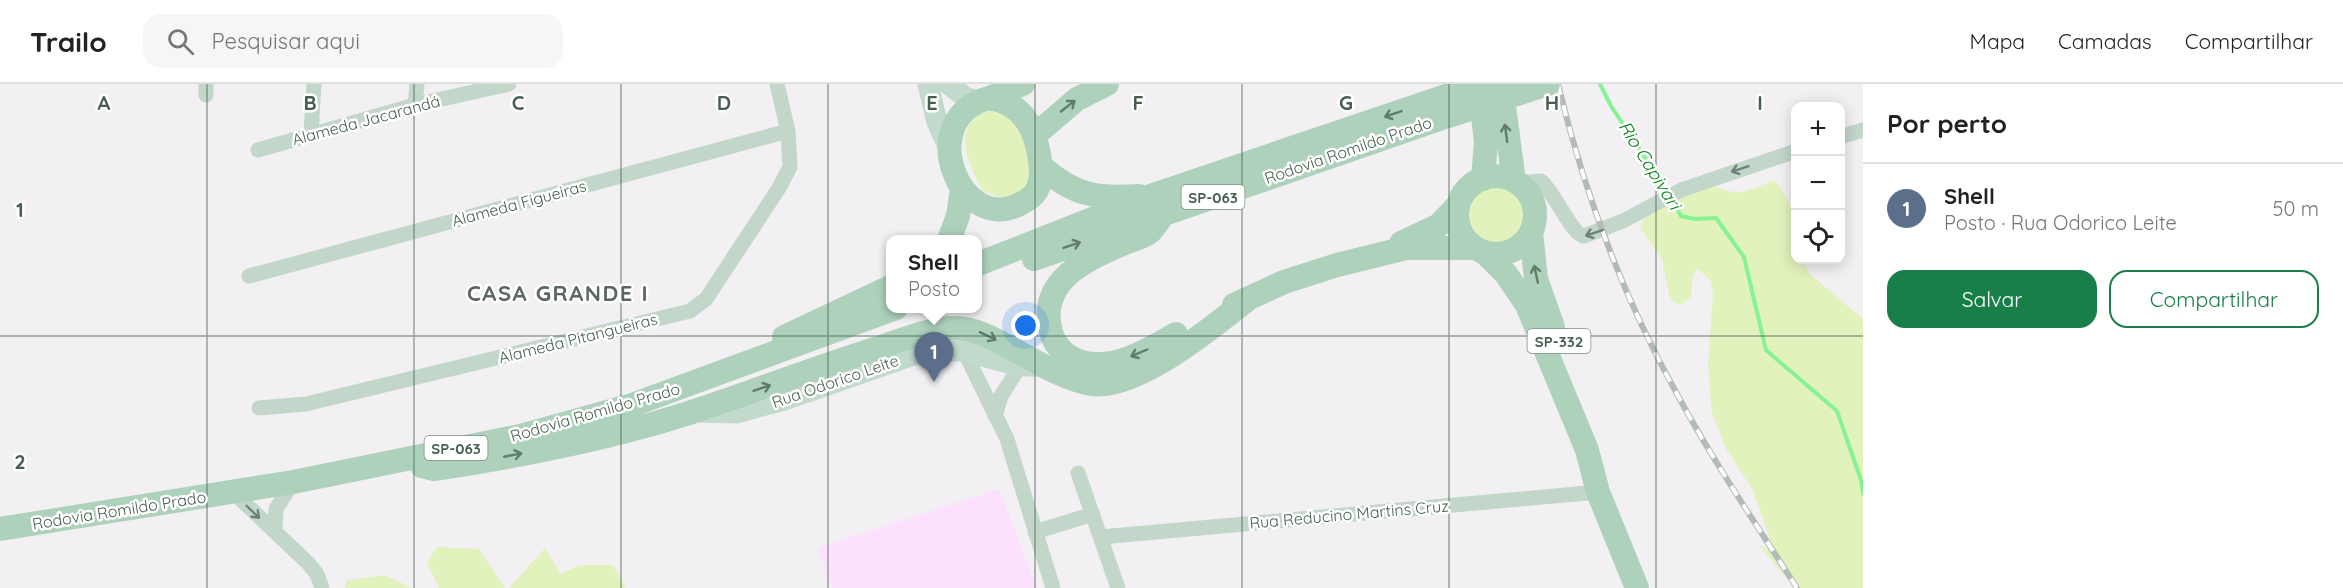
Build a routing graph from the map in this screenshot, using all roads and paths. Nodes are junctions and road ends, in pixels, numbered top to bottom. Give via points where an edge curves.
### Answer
1 (314, 84) edge
2 (417, 84) edge
3 (509, 84) edge
4 (777, 84) edge
5 (928, 84) edge
6 (948, 84) edge
7 (1023, 84) edge
8 (1107, 84) edge
9 (1480, 84) edge
10 (1501, 84) edge
11 (1548, 84) edge
12 (983, 100) junction
13 (415, 105) junction
14 (1449, 105) junction
15 (1863, 130) edge
16 (788, 131) junction
17 (310, 134) junction
18 (1035, 135) junction
19 (1845, 135) edge
20 (949, 148) junction
21 (258, 150) dead end
22 (1791, 153) edge
23 (1041, 166) junction
24 (1483, 179) junction
25 (1516, 182) junction
26 (962, 189) junction
27 (1160, 204) junction
28 (1458, 205) junction
29 (1531, 232) junction
30 (951, 235) edge
31 (1480, 250) junction
32 (1380, 254) junction
33 (982, 263) edge
34 (249, 276) dead end
35 (982, 276) edge
36 (886, 289) edge
37 (1248, 299) junction
38 (886, 300) edge
39 (886, 313) edge
40 (773, 342) junction
41 (964, 351) junction
42 (1020, 366) junction
43 (1048, 366) junction
44 (259, 408) dead end
45 (693, 412) junction
46 (995, 416) junction
47 (1587, 450) junction
48 (393, 461) junction
49 (1078, 473) dead end
50 (293, 482) junction
51 (233, 492) junction
52 (1598, 492) junction
53 (1093, 514) junction
54 (0, 521) edge
55 (0, 530) edge
56 (275, 530) junction
57 (1035, 532) junction
58 (1101, 537) junction
59 (322, 588) edge
60 (1053, 588) edge
61 (1118, 588) edge
62 (1637, 588) edge

1 - 17 street
2 - 13 street
3 - 13 street, Alameda Jacarandá
4 - 16 street, Alameda Pitangueiras
5 - 20 main road via 937,122
6 - 12 main road via 965,97
7 - 12 main road
18 -> 8 main road via 1077,99
9 - 14 main road, Rodovia Romildo Prado / SP-063, bridge
9 - 24 main road via 1486,141
25 -> 10 main road, SP-332
11 - 14 main road, Rodovia Romildo Prado / SP-063, bridge
12 - 18 main road via 1002,100 1014,106 1028,120
12 - 20 main road via 956,121
13 - 17 street, Alameda Jacarandá
14 - 27 main road, Rodovia Romildo Prado / SP-063
15 - 19 street
16 - 34 street, Alameda Figueiras
16 - 44 street, Alameda Pitangueiras via 790,167 779,188 706,299 690,311 306,404
17 - 21 street, Alameda Jacarandá
18 - 23 main road
20 - 26 main road
22 -> 25 street via 1681,190 1592,235 1579,236 1541,181
23 - 26 main road via 1036,192 1013,208 985,206
23 - 27 main road via 1066,187
24 - 25 main road
24 - 28 main road via 1464,194
25 - 29 main road, SP-332 via 1534,205
26 - 30 main road
27 - 33 main road, Rodovia Romildo Prado / SP-063
35 -> 27 main road, Rodovia Romildo Prado / SP-063
37 -> 27 main road via 1149,349 1110,363 1092,365 1060,350 1051,332 1049,316 1057,284 1085,261 1150,232
28 - 31 main road, SP-332 via 1460,229
28 - 32 main road via 1439,225
29 - 31 main road via 1512,251 1498,254
47 -> 29 main road, SP-332 via 1583,403 1539,289
31 - 32 main road via 1419,246
31 - 47 main road, SP-332 via 1506,274 1527,305
32 - 37 main road via 1284,282
36 - 40 main road
37 - 43 main road via 1190,343 1124,379 1094,384 1072,379
38 - 40 main road, Rodovia Romildo Prado / SP-063
39 - 48 main road, Rodovia Romildo Prado / SP-063 via 632,405 520,436
40 - 54 main road, Rodovia Romildo Prado / SP-063 via 628,390 482,431 204,489
41 - 42 main road, Rua Odorico Leite
41 - 45 main road, Rua Odorico Leite via 925,351 736,413
41 - 46 street
42 - 43 main road, Rua Odorico Leite
42 - 46 street via 1001,396
45 -> 43 main road via 941,329 982,332
48 -> 45 main road via 434,469 463,465
46 - 57 street
47 - 52 main road, SP-332
48 - 50 main road, Rodovia Romildo Prado / SP-063
49 - 53 street
50 - 51 main road, Rodovia Romildo Prado / SP-063
50 - 56 street via 276,509
51 - 55 main road, Rodovia Romildo Prado / SP-063
51 -> 56 street
52 - 58 street, Rua Reducino Martins Cruz
52 - 62 main road, SP-332
53 - 57 street
53 - 58 street
56 - 59 street via 312,568
57 - 60 street
58 - 61 street

